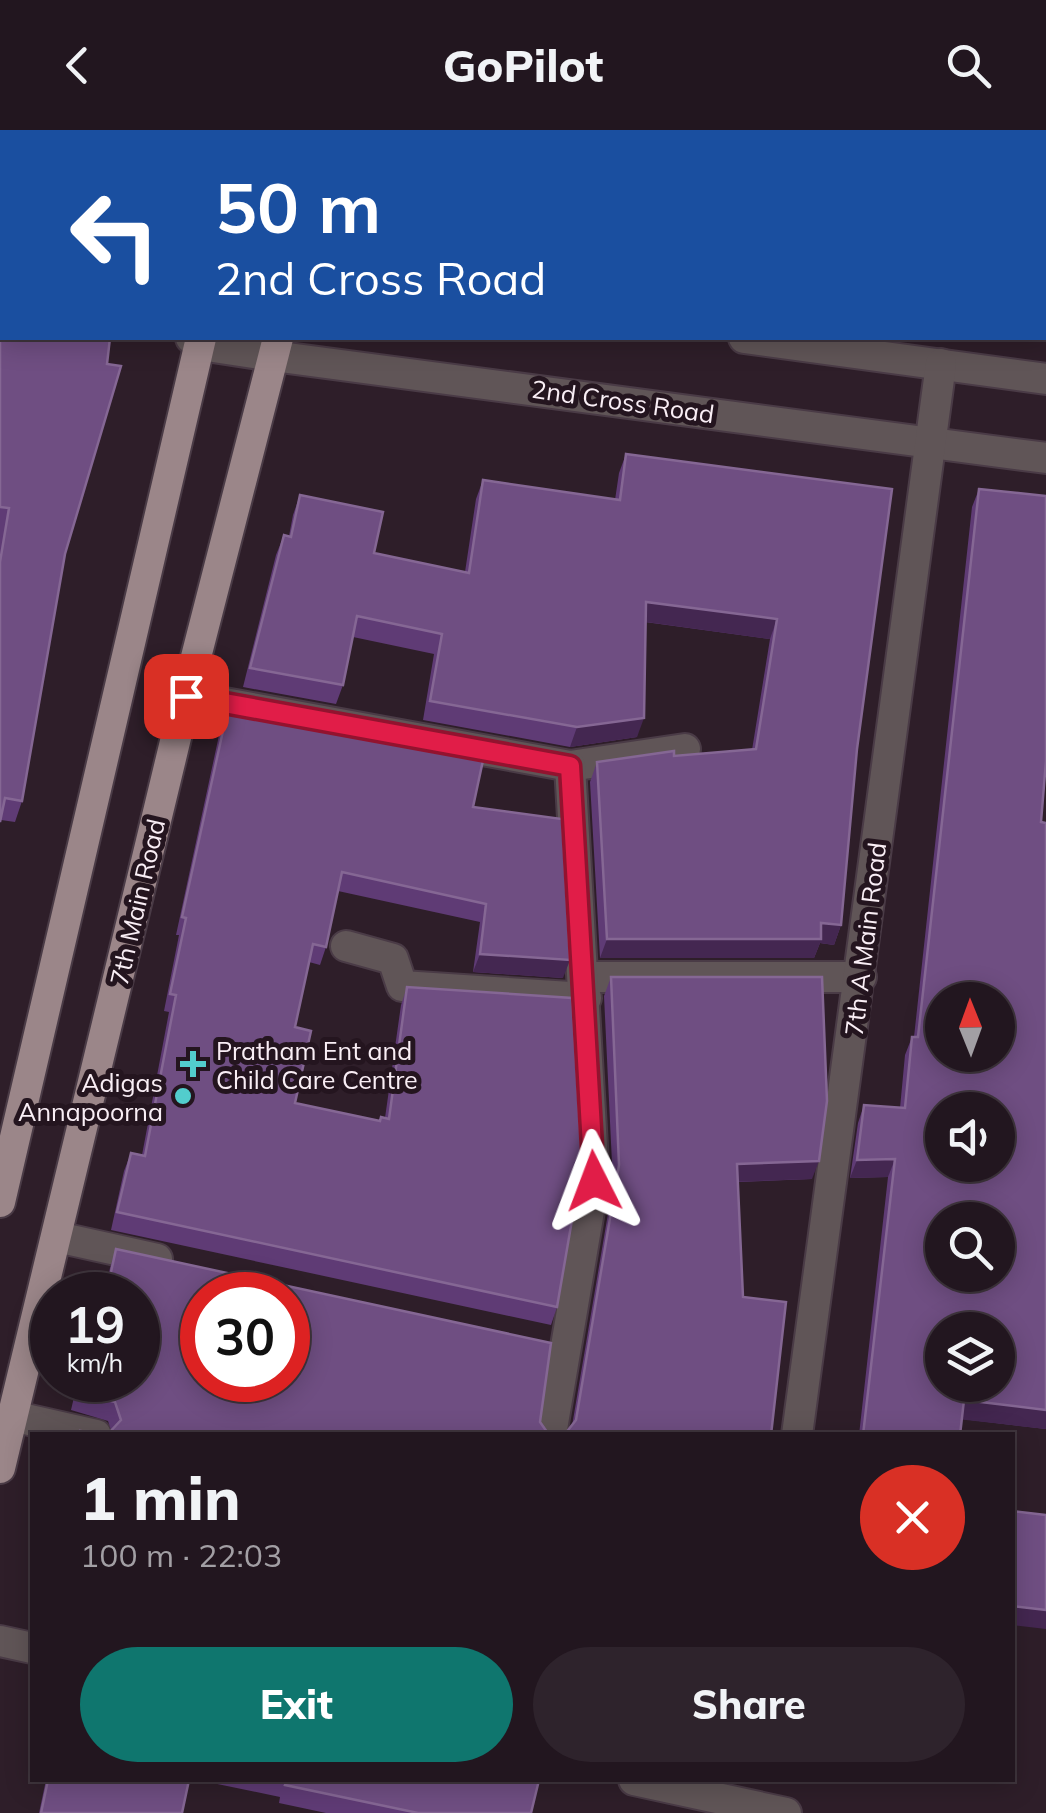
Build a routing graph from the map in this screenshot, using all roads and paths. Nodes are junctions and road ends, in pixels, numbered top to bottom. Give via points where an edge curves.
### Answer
1 (197, 340) edge
2 (759, 340) edge
3 (275, 346) edge
4 (940, 364) junction
5 (1046, 379) edge
6 (929, 442) junction
7 (1046, 458) edge
8 (186, 696) junction
9 (685, 749) dead end
10 (570, 766) junction
11 (346, 946) dead end
12 (860, 976) junction
13 (586, 988) junction
14 (0, 1202) edge
15 (57, 1237) junction
16 (194, 1267) edge
17 (12, 1416) junction
18 (83, 1432) edge
19 (551, 1432) edge
20 (797, 1432) edge
21 (0, 1468) edge
22 (0, 1641) edge
23 (30, 1648) edge
24 (646, 1782) edge
25 (747, 1799) edge
26 (786, 1813) edge

1 - 3 street, 2nd Cross Road
1 - 14 main road
2 - 4 street
3 - 6 street, 2nd Cross Road
3 - 8 main road, 7th Main Road
4 - 5 street
4 - 6 street, 7th A Main Road
6 - 7 street, 2nd Cross Road
6 - 12 street, 7th A Main Road
8 - 10 street
8 - 15 main road, 7th Main Road
9 - 10 street
10 - 13 street
11 - 13 street via 393,959 402,986
12 - 13 street
12 - 20 street, 7th A Main Road
13 - 19 street via 594,1181 555,1345
15 - 16 street
15 - 17 main road, 7th Main Road
17 - 18 street
17 - 21 main road, 7th Main Road
22 - 23 street
24 - 25 street
25 - 26 street

